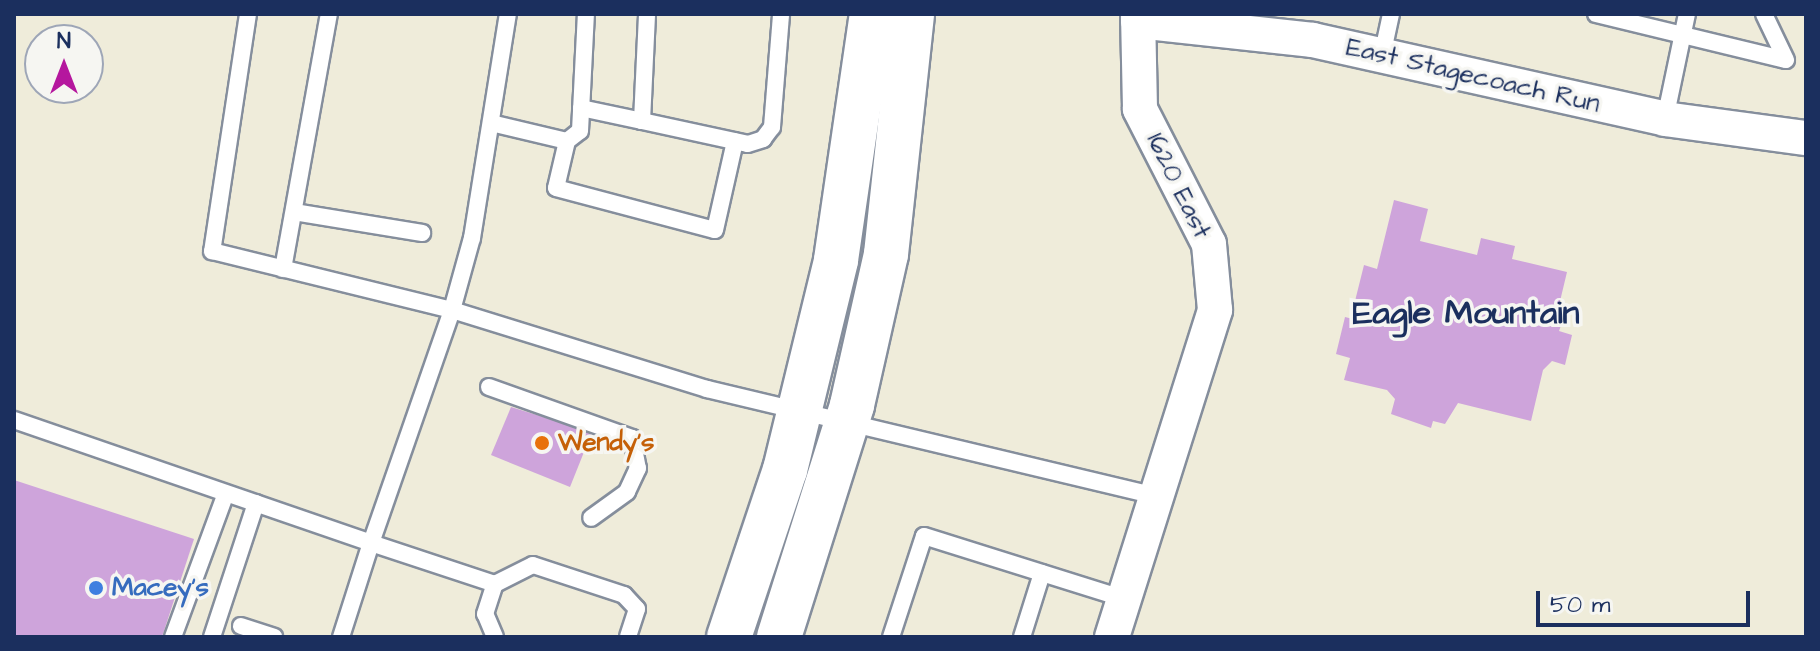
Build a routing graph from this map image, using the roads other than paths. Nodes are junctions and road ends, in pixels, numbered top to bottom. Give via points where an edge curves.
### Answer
1 (248, 14) edge
2 (329, 14) edge
3 (508, 14) edge
4 (586, 14) edge
5 (647, 14) edge
6 (781, 14) edge
7 (872, 14) edge
8 (912, 14) edge
9 (1391, 14) edge
10 (1596, 14) edge
11 (1687, 14) edge
12 (1764, 14) edge
13 (1138, 18) edge
14 (1682, 35) junction
15 (1382, 56) junction
16 (581, 108) junction
17 (1665, 119) junction
18 (642, 121) junction
19 (491, 123) junction
20 (1806, 138) edge
21 (567, 141) junction
22 (735, 141) junction
23 (294, 212) junction
24 (422, 233) dead end
25 (283, 269) junction
26 (452, 310) junction
27 (489, 387) dead end
28 (800, 409) junction
29 (14, 420) edge
30 (847, 420) junction
31 (226, 493) junction
32 (1160, 497) junction
33 (256, 503) junction
34 (591, 518) dead end
35 (371, 543) junction
36 (1042, 573) junction
37 (495, 584) junction
38 (1125, 599) junction
39 (241, 626) dead end
40 (173, 637) edge
41 (212, 637) edge
42 (274, 637) edge
43 (341, 637) edge
44 (495, 637) edge
45 (628, 637) edge
46 (729, 637) edge
47 (779, 637) edge
48 (891, 637) edge
49 (1022, 637) edge
50 (1112, 637) edge

1 - 25 lane via 212,251
2 - 23 lane
3 - 19 lane
4 - 16 lane
5 - 18 lane
6 - 22 lane via 772,127 763,139
7 - 28 main road via 836,260
8 - 30 main road via 886,254
9 - 15 lane
10 - 14 lane
11 - 14 lane
12 - 14 lane via 1786,60
13 - 15 street, East Stagecoach Run via 1313,40
13 - 32 street, 1620 East via 1140,109 1209,244 1215,310
14 - 17 lane
15 - 17 street, East Stagecoach Run
16 - 18 lane
16 - 21 lane via 580,131
17 - 20 street, East Stagecoach Run
18 - 22 lane
19 - 21 lane
19 - 26 lane
21 - 22 lane via 556,188 715,230
23 - 24 lane
23 - 25 lane
25 - 26 lane
26 - 28 lane via 707,389
26 - 35 lane
27 - 34 lane via 632,438 638,468 627,492
28 - 30 lane
28 - 46 main road
29 - 31 lane
30 - 32 lane
30 - 47 main road
31 - 33 lane
31 - 40 lane
32 - 38 street, 1620 East
33 - 35 lane
33 - 41 lane
35 - 37 lane
35 - 43 lane
36 - 38 lane
36 - 48 lane via 924,536
36 - 49 lane
37 - 44 lane via 485,614
37 - 45 lane via 533,565 624,595 637,609
38 - 50 street, 1620 East
39 - 42 lane

